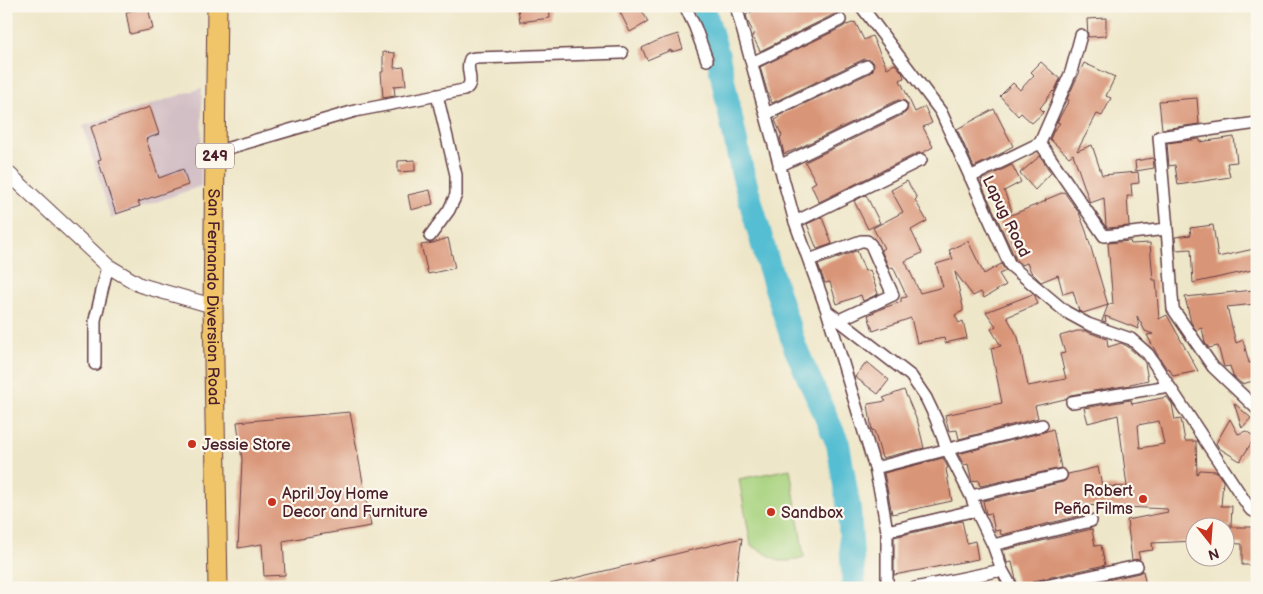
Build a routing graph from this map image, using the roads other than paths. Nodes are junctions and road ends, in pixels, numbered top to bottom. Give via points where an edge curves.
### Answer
1 (217, 6) edge
2 (685, 6) edge
3 (861, 6) edge
4 (740, 8) edge
5 (840, 20) dead end
6 (1081, 35) dead end
7 (622, 53) dead end
8 (707, 60) dead end
9 (752, 63) junction
10 (867, 66) dead end
11 (437, 95) junction
12 (901, 107) dead end
13 (766, 114) junction
14 (1257, 124) edge
15 (1040, 143) junction
16 (215, 152) junction
17 (922, 160) dead end
18 (779, 166) junction
19 (6, 171) edge
20 (970, 177) junction
21 (795, 222) junction
22 (1166, 229) junction
23 (430, 236) dead end
24 (809, 260) junction
25 (108, 266) junction
26 (213, 306) junction
27 (827, 311) junction
28 (839, 320) junction
29 (94, 364) dead end
30 (1170, 386) junction
31 (1072, 402) dead end
32 (1257, 408) edge
33 (1042, 425) dead end
34 (947, 449) junction
35 (875, 468) junction
36 (1061, 475) dead end
37 (972, 496) junction
38 (976, 510) junction
39 (1257, 513) edge
40 (1091, 521) dead end
41 (886, 531) junction
42 (992, 545) junction
43 (1137, 566) dead end
44 (1002, 570) junction
45 (218, 588) edge
46 (887, 588) edge
47 (915, 588) edge
48 (1012, 588) edge
49 (1036, 588) edge

1 - 16 highway, San Fernando Diversion Road / 249
2 - 8 street
3 - 20 street, Lapug Road via 940,112
4 - 9 street
5 - 9 street
6 - 15 street via 1071,72
7 - 11 street via 476,58 467,64 469,88
9 - 13 street
10 - 13 street
11 - 16 street via 355,111
11 - 23 street via 456,175 456,195
12 - 18 street
13 - 18 street
14 - 22 street via 1159,137
15 - 20 street
15 - 22 street via 1104,236
16 - 26 highway, San Fernando Diversion Road / 249
17 - 21 street
18 - 21 street
19 - 25 street
20 - 30 street, Lapug Road via 1010,265 1066,312 1088,324 1131,339 1148,354
21 - 24 street
22 - 32 street via 1173,309 1213,367
24 - 27 street
24 - 28 street via 861,241 867,241 871,246 892,295
25 - 26 street via 140,285
25 - 29 street via 95,320
26 - 45 highway, San Fernando Diversion Road / 249
27 - 28 street
27 - 35 street
28 - 34 street via 911,376 926,398
30 - 31 street
30 - 39 street, Lapug Road via 1250,509
33 - 34 street
34 - 35 street
34 - 37 street
35 - 41 street
36 - 37 street
37 - 38 street
38 - 41 street
38 - 42 street
40 - 42 street
41 - 46 street
42 - 44 street
43 - 49 street
44 - 47 street
44 - 48 street

